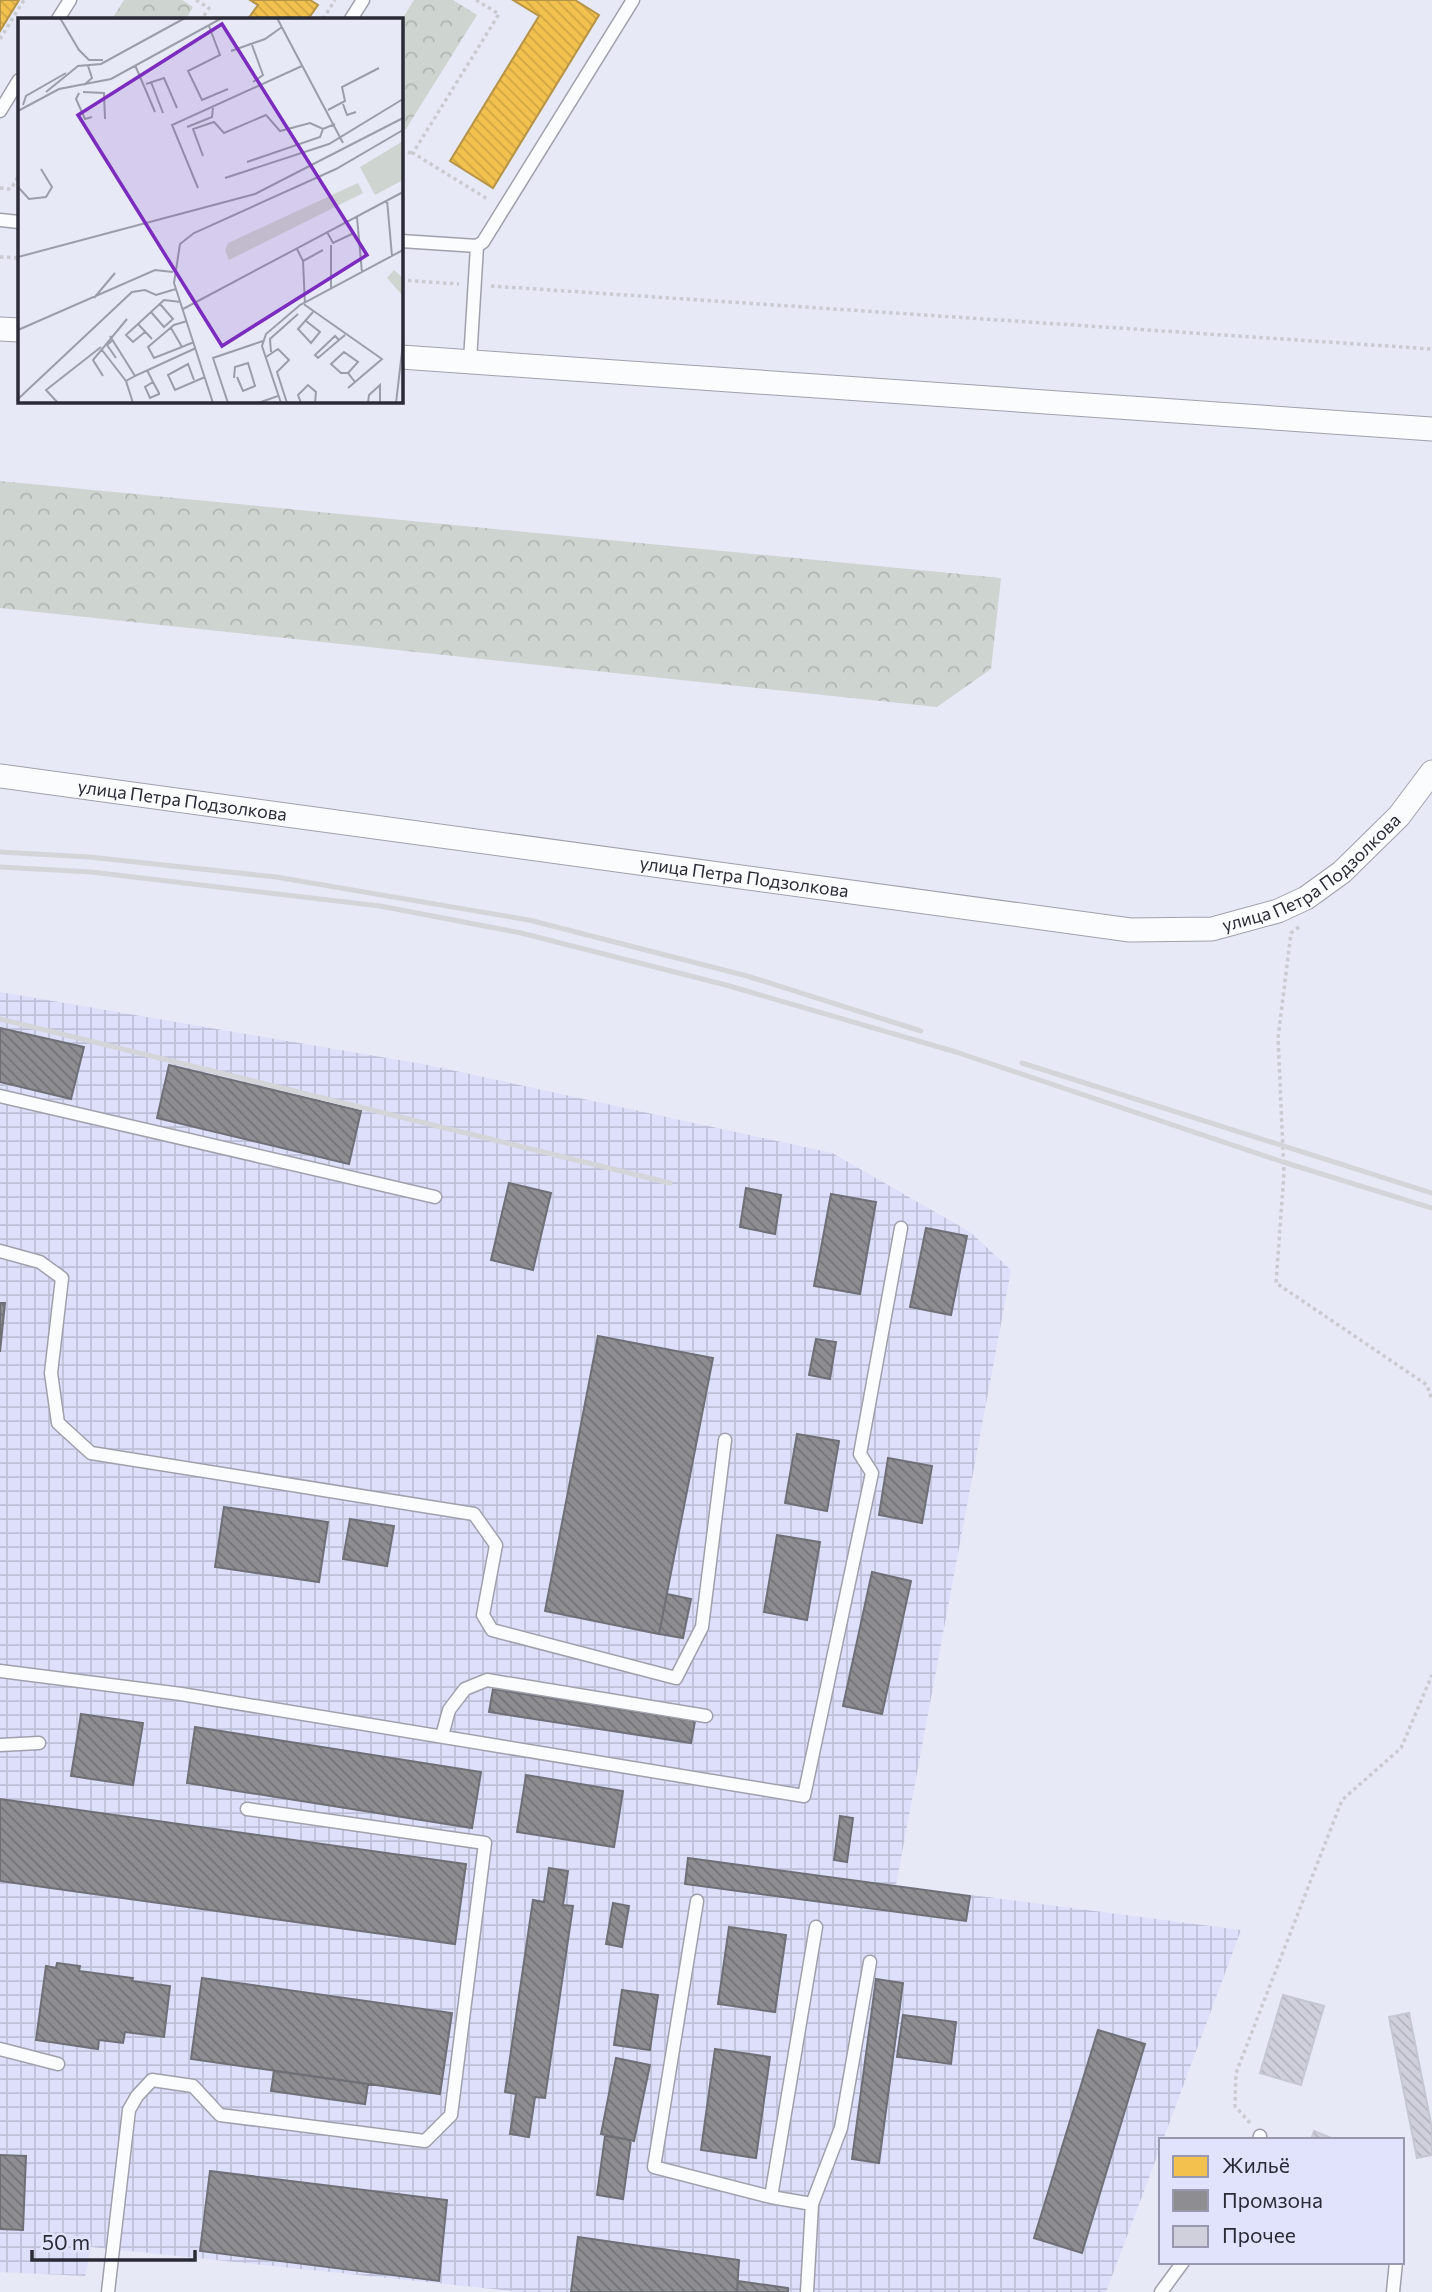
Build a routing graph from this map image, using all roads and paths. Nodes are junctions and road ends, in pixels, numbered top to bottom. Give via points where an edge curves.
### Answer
1 (23, 0) edge
2 (70, 0) edge
3 (196, 0) edge
4 (335, 0) edge
5 (363, 0) edge
6 (476, 0) edge
7 (634, 0) edge
8 (59, 18) edge
9 (203, 18) edge
10 (324, 18) edge
11 (352, 18) edge
12 (0, 39) edge
13 (18, 82) edge
14 (0, 111) edge
15 (402, 151) edge
16 (414, 153) junction
17 (18, 177) edge
18 (0, 188) edge
19 (500, 206) dead end
20 (0, 220) edge
21 (18, 222) edge
22 (402, 241) edge
23 (477, 246) junction
24 (0, 257) edge
25 (18, 258) edge
26 (402, 280) edge
27 (474, 284) junction
28 (0, 329) edge
29 (18, 331) edge
30 (1432, 349) edge
31 (402, 357) edge
32 (470, 361) junction
33 (1432, 429) edge
34 (1432, 772) edge
35 (0, 776) edge
36 (1291, 933) dead end
37 (0, 1096) edge
38 (435, 1197) dead end
39 (901, 1228) dead end
40 (0, 1251) edge
41 (1432, 1400) edge
42 (725, 1440) dead end
43 (0, 1671) edge
44 (1432, 1675) edge
45 (706, 1716) dead end
46 (442, 1737) junction
47 (39, 1743) dead end
48 (0, 1745) edge
49 (247, 1809) dead end
50 (697, 1901) dead end
51 (816, 1927) dead end
52 (870, 1962) dead end
53 (0, 2049) edge
54 (58, 2064) dead end
55 (1259, 2138) edge
56 (771, 2197) junction
57 (812, 2204) junction
58 (1182, 2264) edge
59 (1396, 2264) edge
60 (108, 2292) edge
61 (807, 2292) edge
62 (1161, 2292) edge
63 (1392, 2292) edge

1 - 12 path
2 - 8 lane
3 - 9 path via 209,8
4 - 10 path
5 - 11 lane
6 - 16 path via 499,14
7 - 23 lane
13 - 14 lane
15 - 16 path
16 - 19 path
17 - 18 path via 11,189
20 - 21 lane
22 - 23 lane
23 - 27 lane
24 - 25 path
26 - 27 path
27 - 30 path
27 - 32 lane
28 - 29 street
31 - 32 street
32 - 33 street
34 - 35 street, улица Петра Подзолкова via 1399,816 1342,872 1306,898 1278,911 1212,929 1130,930
36 - 41 path via 1278,1038 1284,1173 1276,1283 1427,1385
37 - 38 lane
39 - 46 lane via 860,1454 872,1473 804,1796
40 - 42 lane via 40,1262 62,1278 51,1373 58,1423 91,1453 474,1514 496,1545 483,1615 492,1630 676,1678 702,1627
43 - 46 lane via 181,1694
44 - 55 path via 1401,1748 1342,1800 1236,2073 1236,2106
45 - 46 lane via 487,1680 465,1689 449,1710
47 - 48 lane
49 - 60 lane via 485,1843 451,2115 425,2141 220,2115 193,2086 152,2080 129,2110
50 - 56 lane via 654,2167
51 - 56 lane
52 - 57 lane via 841,2128
53 - 54 lane
56 - 57 lane
57 - 61 lane
58 - 62 lane
59 - 63 lane

